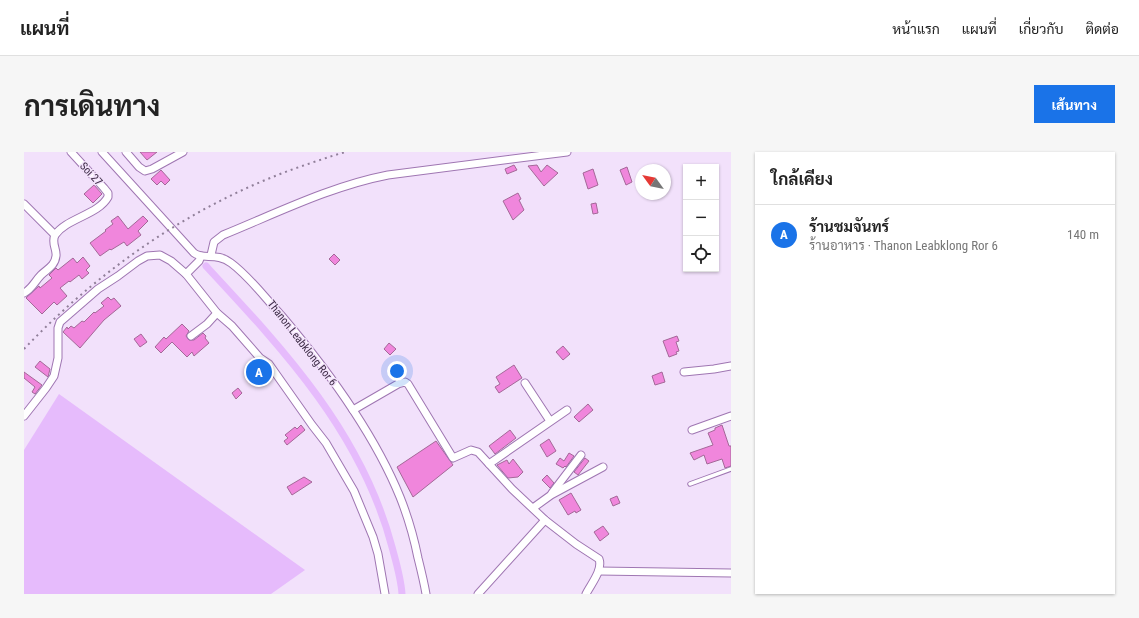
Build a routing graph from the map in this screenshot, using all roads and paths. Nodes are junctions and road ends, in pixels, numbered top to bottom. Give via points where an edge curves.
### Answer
1 (71, 152) edge
2 (102, 152) edge
3 (126, 152) edge
4 (183, 152) edge
5 (567, 152) edge
6 (24, 204) edge
7 (55, 235) junction
8 (211, 255) junction
9 (201, 256) junction
10 (186, 274) junction
11 (24, 293) edge
12 (217, 313) junction
13 (191, 336) dead end
14 (731, 366) edge
15 (684, 372) dead end
16 (525, 383) dead end
17 (353, 410) junction
18 (567, 410) dead end
19 (24, 416) edge
20 (731, 416) edge
21 (550, 421) junction
22 (692, 430) dead end
23 (581, 455) dead end
24 (489, 464) junction
25 (603, 467) dead end
26 (731, 469) edge
27 (690, 484) dead end
28 (551, 495) junction
29 (533, 508) junction
30 (545, 520) junction
31 (599, 570) junction
32 (731, 573) edge
33 (385, 594) edge
34 (426, 594) edge
35 (478, 594) edge
36 (586, 594) edge

1 - 7 street, Soi 27 via 108,192 108,197 102,205
2 - 9 street via 192,251
3 - 4 street via 145,171 152,170
5 - 8 street via 365,180 316,196 223,236 214,242
6 - 7 street
7 - 11 street via 54,264
8 - 9 street, Thanon Leabklong Ror 6
8 - 17 street, Thanon Leabklong Ror 6 via 229,261 257,288 304,342
9 - 10 street
10 - 12 street
10 - 19 street via 164,256 147,256 82,302 59,324 55,373
12 - 13 street
12 - 33 street via 260,358 269,364 339,464 373,536
14 - 15 street
16 - 21 street
17 - 24 street via 405,382 453,458 473,450
17 - 34 street, Thanon Leabklong Ror 6 via 386,466 401,498 416,547
18 - 21 street
20 - 22 street
21 - 24 street
23 - 28 street
24 - 29 street
25 - 28 street
26 - 27 lane
28 - 29 street
29 - 30 street
30 - 31 street via 597,557 600,562
30 - 35 street
31 - 32 street
31 - 36 street

